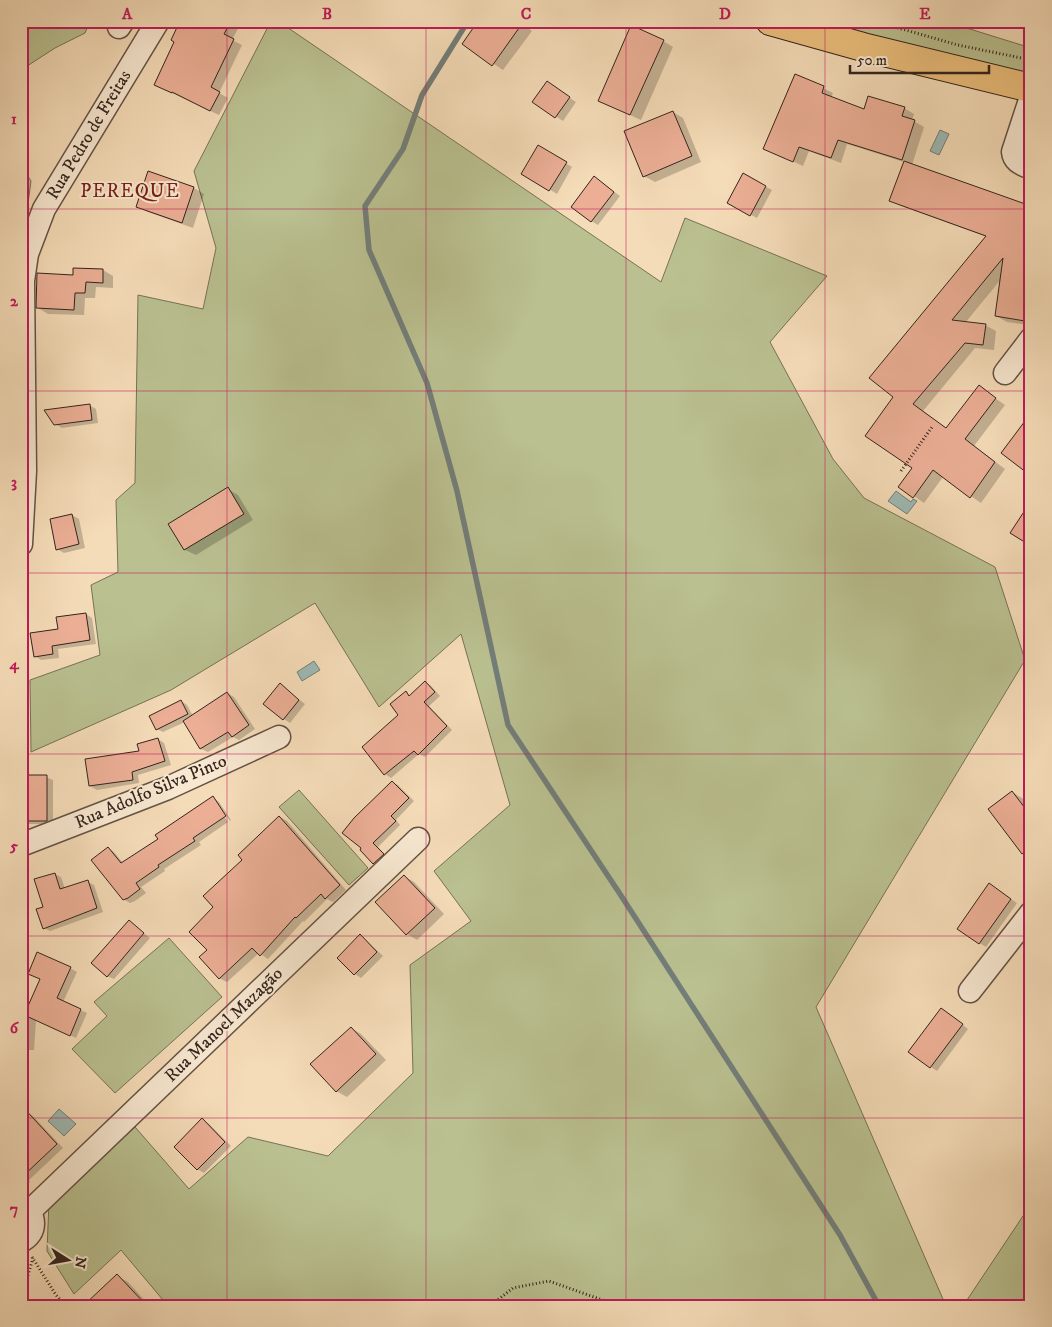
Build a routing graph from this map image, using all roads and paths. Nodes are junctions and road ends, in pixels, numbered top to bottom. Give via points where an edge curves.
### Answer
1 (158, 21) edge
2 (770, 21) edge
3 (874, 21) edge
4 (1031, 60) edge
5 (1031, 88) edge
6 (1031, 97) edge
7 (1031, 168) edge
8 (22, 282) edge
9 (1031, 339) edge
10 (1005, 373) dead end
11 (932, 427) dead end
12 (901, 471) dead end
13 (23, 473) edge
14 (21, 544) edge
15 (279, 737) dead end
16 (418, 839) dead end
17 (21, 845) edge
18 (1031, 913) edge
19 (970, 991) dead end
20 (26, 1208) edge
21 (26, 1246) edge
22 (21, 1299) edge
23 (66, 1306) edge
24 (490, 1306) edge
25 (619, 1306) edge

1 - 8 street, Rua Pedro de Freitas via 44,208
2 - 5 main road
3 - 4 path
6 - 7 street via 1013,152 1016,161
8 - 13 street, Rua Pedro de Freitas
9 - 10 street
11 - 12 path
13 - 14 street, Rua Pedro de Freitas
15 - 17 street, Rua Adolfo Silva Pinto via 168,788
16 - 20 street, Rua Manoel Mazagão
18 - 19 street
20 - 21 street via 33,1217 33,1230
21 - 22 path
21 - 23 path
24 - 25 path via 513,1288 549,1281

